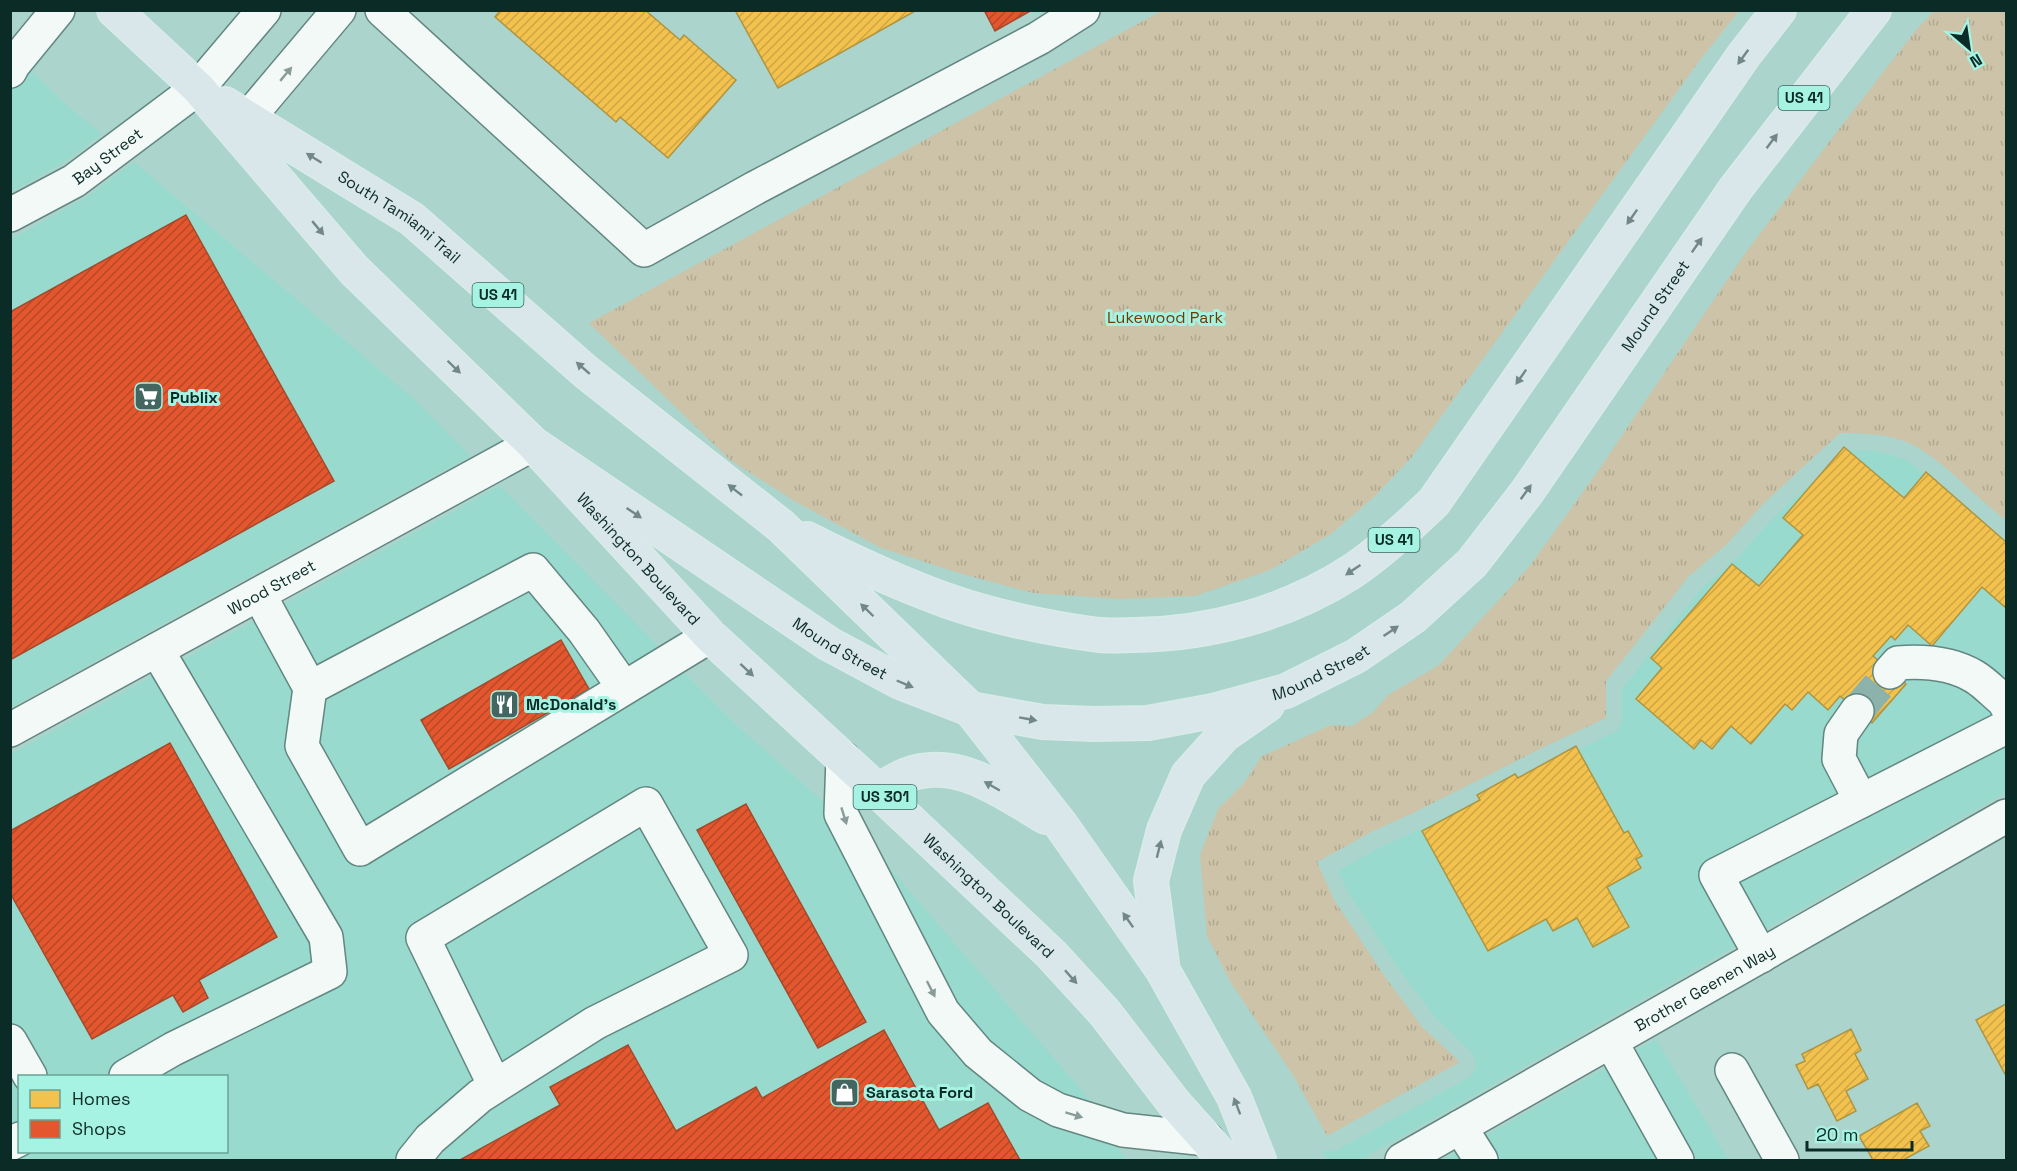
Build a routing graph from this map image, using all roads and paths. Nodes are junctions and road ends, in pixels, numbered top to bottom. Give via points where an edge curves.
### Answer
1 (58, 10) edge
2 (114, 10) edge
3 (264, 10) edge
4 (339, 10) edge
5 (382, 10) edge
6 (1083, 10) edge
7 (1779, 10) edge
8 (1874, 10) edge
9 (11, 66) edge
10 (198, 88) junction
11 (248, 118) junction
12 (10, 215) edge
13 (533, 444) junction
14 (781, 526) junction
15 (259, 594) junction
16 (710, 636) junction
17 (157, 650) junction
18 (1890, 672) tunnel mouth
19 (310, 688) junction
20 (624, 688) junction
21 (1286, 691) junction
22 (2007, 705) edge
23 (970, 709) junction
24 (1857, 711) tunnel mouth
25 (2007, 727) edge
26 (10, 730) edge
27 (843, 758) junction
28 (878, 790) junction
29 (1862, 801) junction
30 (2007, 816) edge
31 (1061, 825) junction
32 (1761, 956) junction
33 (1162, 969) junction
34 (10, 1041) edge
35 (1611, 1042) junction
36 (1732, 1070) dead end
37 (29, 1075) edge
38 (129, 1075) edge
39 (495, 1086) junction
40 (1460, 1127) junction
41 (1216, 1150) edge
42 (413, 1161) edge
43 (1258, 1161) edge
44 (1402, 1161) edge
45 (1481, 1161) edge
46 (1677, 1161) edge
47 (1782, 1161) edge

1 - 9 street
2 - 10 main road, South Tamiami Trail / US 41
3 - 10 street, Bay Street
11 -> 4 street
5 - 6 street via 644,250 1039,38
7 -> 14 main road, US 41 via 1434,502 1396,538 1350,572 1284,607 1227,625 1167,634 1101,635 950,601 870,570
21 -> 8 main road, Mound Street / US 41 via 1356,656 1413,617 1472,563 1527,492 1736,188
10 - 11 main road, South Tamiami Trail / US 41
10 - 12 street, Bay Street via 74,181
10 -> 13 main road, South Tamiami Trail / US 41 via 354,270
14 -> 11 main road, South Tamiami Trail / US 41 via 586,372 412,219
13 - 15 street, Wood Street
13 - 16 main road, Washington Boulevard / US 301
13 -> 23 main road, Mound Street / US 41 via 829,644 900,682
23 -> 14 main road
15 - 17 street, Wood Street
15 - 19 street
16 - 20 street
16 -> 27 main road, Washington Boulevard / US 301
17 - 26 street, Wood Street
17 - 38 street via 326,937 330,972 173,1049
18 - 22 street via 1898,663 1947,666 1976,677
19 - 20 street via 533,570 584,631
19 - 20 street via 302,746 360,849
23 -> 21 main road, Mound Street / US 41 via 1043,722 1148,723
33 -> 21 main road via 1151,881 1164,830 1188,775 1224,735
23 - 31 main road
24 - 29 street via 1841,734 1839,759
25 - 29 street
27 - 28 main road, Washington Boulevard / US 301
27 -> 41 street via 841,814 943,1012 978,1053 1030,1095 1058,1110 1123,1130
31 -> 28 main road via 980,779 945,769 908,775
28 -> 41 main road, Washington Boulevard / US 301 via 1051,954 1105,1013 1174,1103
29 - 32 street via 1716,874
30 - 32 street, Brother Geenen Way
33 -> 31 main road
32 - 35 street, Brother Geenen Way
43 -> 33 main road via 1234,1097
34 - 37 street
35 - 40 street, Brother Geenen Way
35 - 46 street
36 - 47 street
39 - 39 street via 595,1023 731,955 646,804 423,938
39 - 42 street via 430,1139
40 - 44 street, Brother Geenen Way
40 - 45 street

